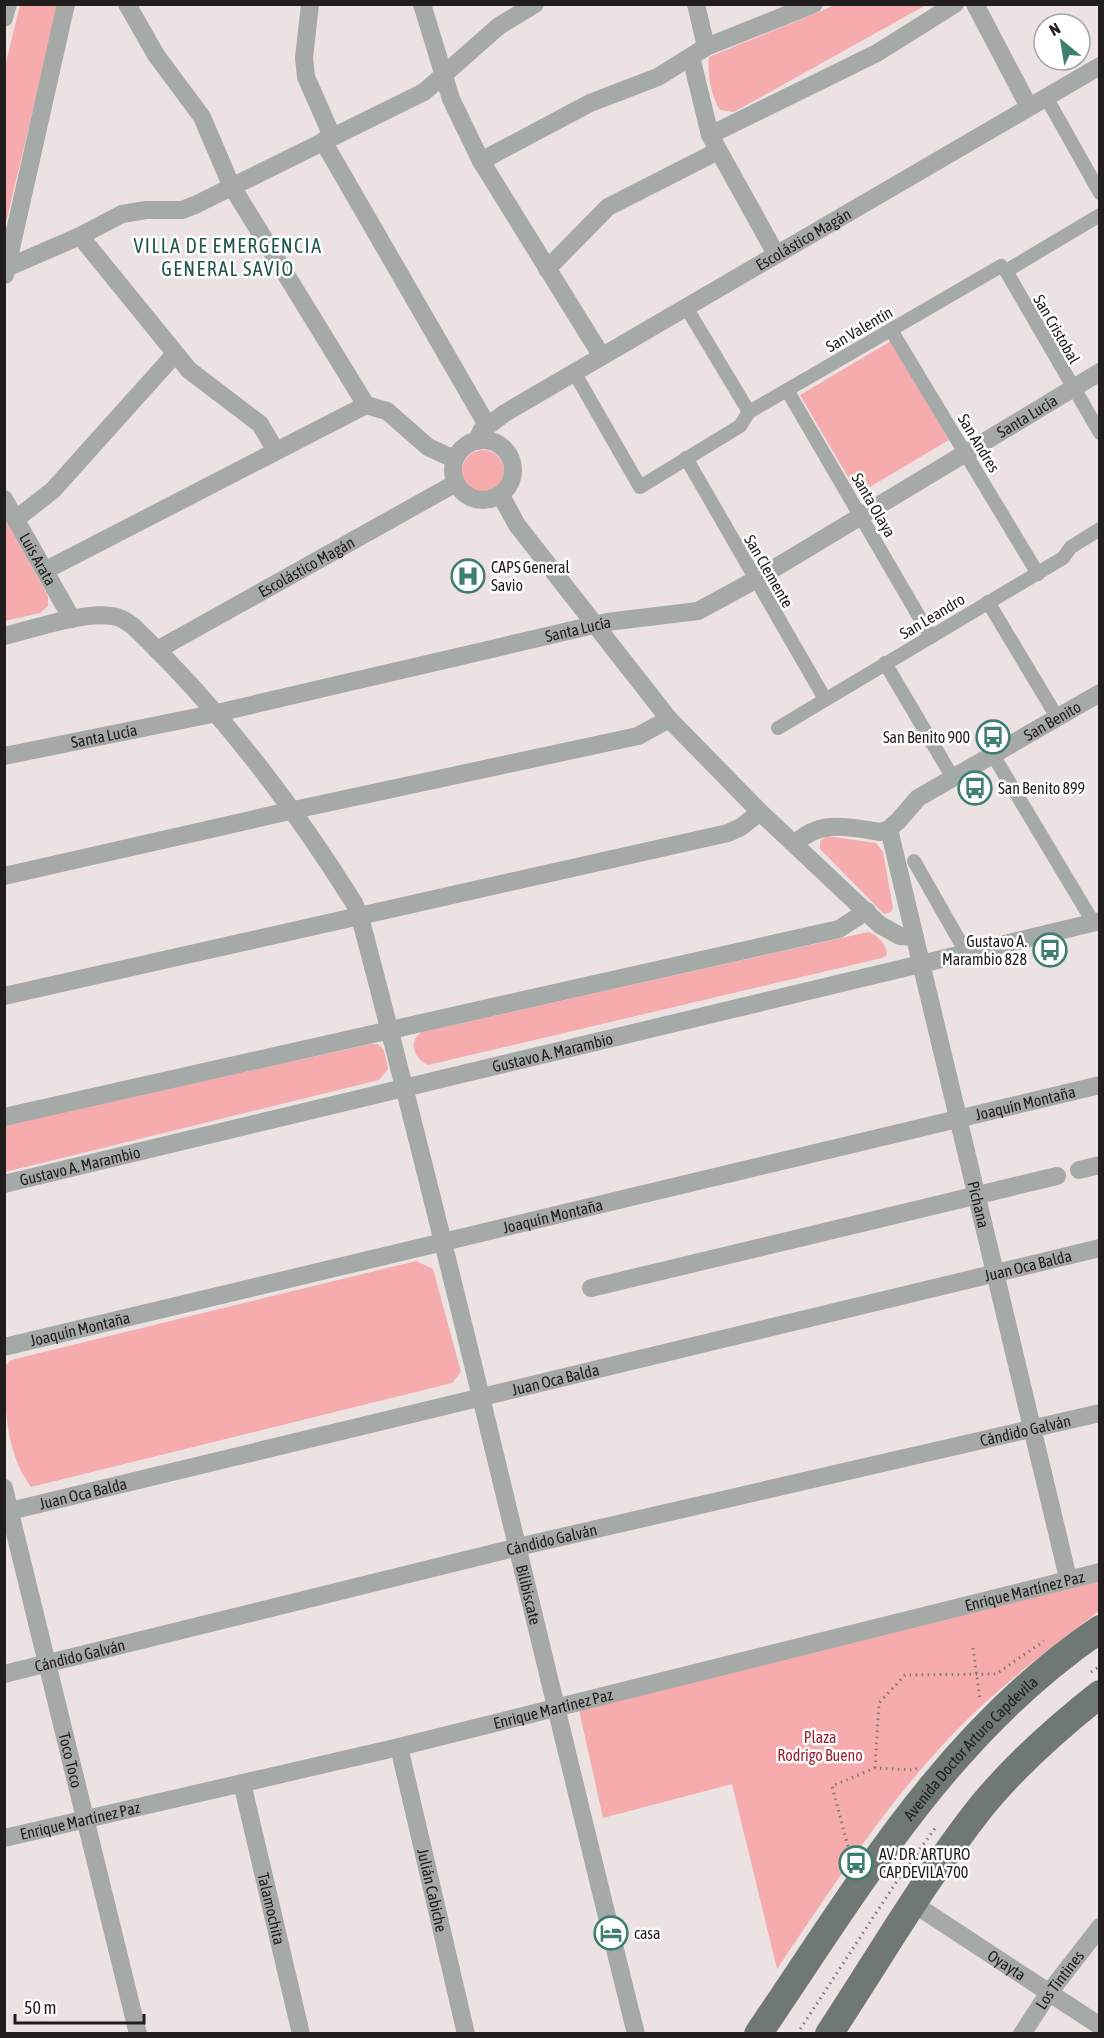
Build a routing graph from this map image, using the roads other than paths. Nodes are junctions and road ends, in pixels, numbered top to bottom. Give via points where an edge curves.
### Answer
1 (8, 4) edge
2 (66, 4) edge
3 (127, 4) edge
4 (310, 4) edge
5 (422, 4) edge
6 (535, 4) edge
7 (696, 4) edge
8 (814, 4) edge
9 (955, 4) edge
10 (975, 4) edge
11 (4, 18) edge
12 (698, 52) junction
13 (1100, 66) edge
14 (444, 76) junction
15 (1046, 97) junction
16 (1029, 107) junction
17 (328, 139) junction
18 (714, 143) junction
19 (481, 161) junction
20 (231, 185) junction
21 (1100, 193) edge
22 (1100, 215) edge
23 (80, 236) junction
24 (776, 254) junction
25 (547, 269) junction
26 (5, 271) edge
27 (1006, 271) junction
28 (686, 307) junction
29 (891, 330) junction
30 (175, 354) junction
31 (601, 356) junction
32 (574, 372) junction
33 (1100, 372) edge
34 (1072, 387) junction
35 (787, 390) junction
36 (366, 405) junction
37 (749, 412) junction
38 (505, 413) junction
39 (487, 425) junction
40 (1100, 433) edge
41 (477, 441) junction
42 (276, 451) junction
43 (966, 453) junction
44 (509, 456) junction
45 (686, 458) junction
46 (454, 459) junction
47 (456, 483) junction
48 (500, 494) junction
49 (4, 499) edge
50 (861, 515) junction
51 (16, 519) junction
52 (1097, 536) edge
53 (46, 570) junction
54 (1038, 574) junction
55 (755, 580) junction
56 (988, 602) junction
57 (72, 620) junction
58 (595, 626) junction
59 (4, 636) edge
60 (931, 637) junction
61 (157, 650) junction
62 (885, 663) junction
63 (1100, 693) edge
64 (825, 699) junction
65 (217, 713) junction
66 (1057, 717) junction
67 (669, 719) junction
68 (778, 728) dead end
69 (993, 755) junction
70 (4, 756) edge
71 (953, 778) junction
72 (294, 810) junction
73 (760, 812) junction
74 (888, 829) junction
75 (795, 844) junction
76 (914, 861) dead end
77 (4, 876) edge
78 (867, 911) junction
79 (360, 917) junction
80 (1096, 921) edge
81 (912, 937) junction
82 (967, 954) junction
83 (919, 964) junction
84 (4, 996) edge
85 (390, 1029) junction
86 (1100, 1085) edge
87 (403, 1087) junction
88 (4, 1118) edge
89 (958, 1119) junction
90 (1100, 1165) edge
91 (1079, 1170) dead end
92 (1057, 1176) dead end
93 (4, 1184) edge
94 (976, 1197) junction
95 (445, 1242) junction
96 (1100, 1248) edge
97 (994, 1274) junction
98 (591, 1288) dead end
99 (4, 1347) edge
100 (483, 1398) junction
101 (1100, 1413) edge
102 (1032, 1429) junction
103 (4, 1488) edge
104 (10, 1511) junction
105 (518, 1547) junction
106 (1100, 1572) edge
107 (1068, 1578) junction
108 (1100, 1629) edge
109 (48, 1664) junction
110 (4, 1674) edge
111 (1100, 1694) edge
112 (555, 1707) junction
113 (399, 1747) junction
114 (242, 1783) junction
115 (86, 1818) junction
116 (4, 1838) edge
117 (901, 1898) junction
118 (1100, 1927) edge
119 (1048, 1994) junction
120 (1100, 2026) edge
121 (138, 2034) edge
122 (302, 2034) edge
123 (466, 2034) edge
124 (636, 2034) edge
125 (758, 2034) edge
126 (829, 2034) edge
127 (1022, 2034) edge

1 - 11 street
2 - 26 street
3 - 20 street via 156,56 202,117
4 - 17 street via 304,68
5 - 14 street
6 - 14 street via 492,32
7 - 12 street
8 - 12 street
9 - 18 street via 877,53
10 - 16 street
12 - 18 street
12 - 19 street via 658,77 590,103
13 - 15 street, Escolástico Magán
14 - 17 street via 424,92
14 - 19 street
15 - 16 street, Escolástico Magán
15 - 21 street
16 - 24 street, Escolástico Magán
17 - 20 street
17 - 39 street
18 - 24 street
18 - 25 street via 608,207
19 - 25 street
20 - 23 street via 182,210 133,210
20 - 36 street
22 - 27 street, San Valentín
23 - 26 street
23 - 30 street
24 - 28 street, Escolástico Magán
25 - 31 street
27 - 29 street, San Valentín via 1001,266
27 - 34 street, San Cristobal
28 - 31 street, Escolástico Magán
28 - 37 street
29 - 35 street, San Valentín
29 - 43 street, San Andres
30 - 42 street via 204,384 260,424
30 - 51 street via 53,490
31 - 32 street, Escolástico Magán
32 - 38 street, Escolástico Magán
32 - 45 street, San Valentín via 640,487
33 - 34 street, Santa Lucía
34 - 40 street, San Cristobal
34 - 43 street, Santa Lucía
35 - 37 street, San Valentín
35 - 50 street, Santa Olaya
36 - 42 street
36 - 46 street via 387,411 428,447
37 - 45 street, San Valentín via 740,426
38 - 39 street, Escolástico Magán
38 - 44 street via 503,437
39 - 41 street, Escolástico Magán
41 - 44 street via 495,443
41 - 46 street, Escolástico Magán via 468,444
42 - 53 street
43 - 50 street, Santa Lucía
43 - 54 street, San Andres
44 - 48 street via 512,474
45 - 55 street, San Clemente
46 - 47 street
47 - 48 street via 466,495 476,499 486,500
47 - 61 street, Escolástico Magán
48 - 58 street via 517,525
49 - 51 street, Luis Arata
50 - 55 street, Santa Lucía
50 - 60 street, Santa Olaya
51 - 53 street, Luis Arata
52 - 54 street, San Leandro via 1071,547 1063,558
53 - 57 street, Luis Arata
54 - 56 street, San Leandro
55 - 58 street, Santa Lucía via 698,611
55 - 64 street, San Clemente
56 - 60 street, San Leandro
56 - 66 street
57 - 59 street, Bilibiscate
57 - 61 street, Bilibiscate via 110,615 122,618
58 - 65 street, Santa Lucía
58 - 67 street
60 - 62 street, San Leandro
61 - 65 street, Bilibiscate
62 - 64 street, San Leandro
62 - 71 street
63 - 66 street, San Benito
64 - 68 street, San Leandro
65 - 70 street, Santa Lucía
65 - 72 street, Bilibiscate
66 - 69 street, San Benito
67 - 72 street via 638,736
67 - 73 street
69 - 71 street, San Benito
69 - 80 street
71 - 74 street, San Benito via 918,798
72 - 77 street
72 - 79 street, Bilibiscate
73 - 75 street
73 - 79 street via 728,833
74 - 75 street via 880,832 819,827
74 - 81 street, Pichana
75 - 78 street
76 - 82 street
78 - 81 street via 887,931
78 - 85 street via 839,929
79 - 84 street
79 - 85 street, Bilibiscate
80 - 82 street, Gustavo A. Marambio
81 - 83 street, Pichana
82 - 83 street, Gustavo A. Marambio
83 - 87 street, Gustavo A. Marambio
83 - 89 street, Pichana
85 - 87 street, Bilibiscate
85 - 88 street
86 - 89 street, Joaquín Montaña
87 - 93 street, Gustavo A. Marambio
87 - 95 street, Bilibiscate
89 - 94 street, Pichana
89 - 95 street, Joaquín Montaña
90 - 91 street
92 - 94 street
94 - 97 street, Pichana
94 - 98 street
95 - 99 street, Joaquín Montaña
95 - 100 street, Bilibiscate
96 - 97 street, Juan Oca Balda
97 - 100 street, Juan Oca Balda
97 - 102 street, Pichana
100 - 104 street, Juan Oca Balda
100 - 105 street, Bilibiscate
101 - 102 street, Cándido Galván
102 - 105 street, Cándido Galván
102 - 107 street, Pichana
103 - 104 street, Toco Toco
104 - 109 street, Toco Toco
105 - 109 street, Cándido Galván
105 - 112 street, Bilibiscate
106 - 107 street, Enrique Martínez Paz
107 - 112 street, Enrique Martínez Paz
108 - 125 main road, Avenida Doctor Arturo Capdevila via 989,1719 933,1782
109 - 110 street, Cándido Galván
109 - 115 street, Toco Toco
111 - 117 main road via 1057,1729
112 - 113 street, Enrique Martínez Paz
112 - 124 street, Bilibiscate
113 - 114 street, Enrique Martínez Paz
113 - 123 street, Julián Cabiche
114 - 115 street, Enrique Martínez Paz
114 - 122 street, Talamochita
115 - 116 street, Enrique Martínez Paz
115 - 121 street, Toco Toco
117 - 119 street, Oyayta
117 - 126 main road
118 - 119 street, Los Tintines
119 - 120 street, Oyayta
119 - 127 street, Los Tintines

